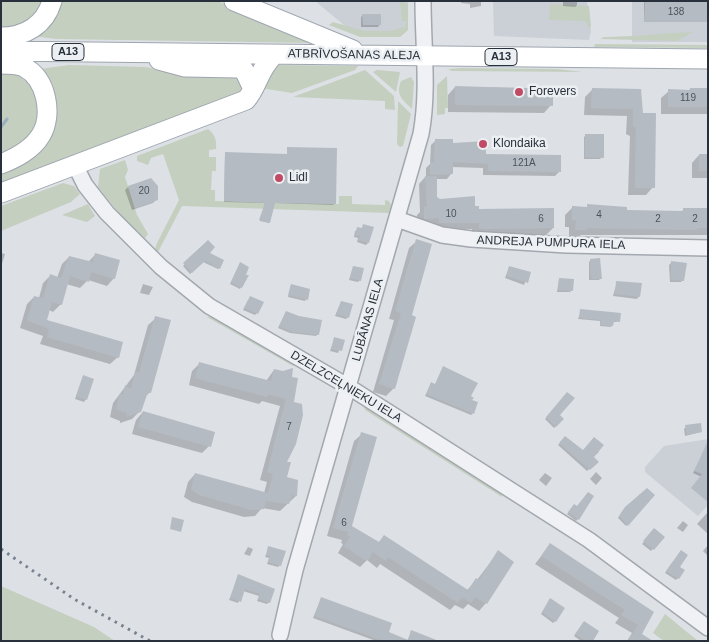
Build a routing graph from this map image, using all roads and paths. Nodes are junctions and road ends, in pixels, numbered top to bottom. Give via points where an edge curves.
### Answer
1 (52, 1) edge
2 (234, 1) edge
3 (423, 1) edge
4 (1, 37) edge
5 (1, 51) edge
6 (134, 52) junction
7 (274, 55) junction
8 (366, 55) junction
9 (424, 56) junction
10 (708, 59) edge
11 (1, 64) edge
12 (253, 89) junction
13 (1, 164) edge
14 (75, 164) junction
15 (1, 193) edge
16 (397, 219) junction
17 (708, 248) edge
18 (349, 387) junction
19 (708, 628) edge
20 (280, 635) dead end

1 - 4 main road via 46,15 34,28 18,36
2 - 8 main road
3 - 9 street, LUBĀNAS IELA
5 - 6 main road, ATBRĪVOŠANAS ALEJA / A13
6 - 7 main road, ATBRĪVOŠANAS ALEJA / A13
6 - 12 main road via 185,67 238,68 244,70
7 - 8 main road, ATBRĪVOŠANAS ALEJA / A13
7 - 12 main road via 261,69
8 - 9 main road, ATBRĪVOŠANAS ALEJA / A13
9 - 10 main road, ATBRĪVOŠANAS ALEJA / A13
9 - 16 street, LUBĀNAS IELA via 424,116
11 - 13 main road via 18,65 29,71 44,92 47,113 44,130 33,145
12 - 14 main road via 240,103
14 - 15 main road
14 - 18 street, DZELZCEĻNIEKU IELA via 85,185 107,213 160,267 208,306
16 - 17 street, ANDREJA PUMPURA IELA via 442,235 471,240
16 - 18 street, LUBĀNAS IELA
18 - 19 street, DZELZCEĻNIEKU IELA via 589,540
18 - 20 street, LUBĀNAS IELA via 295,570

